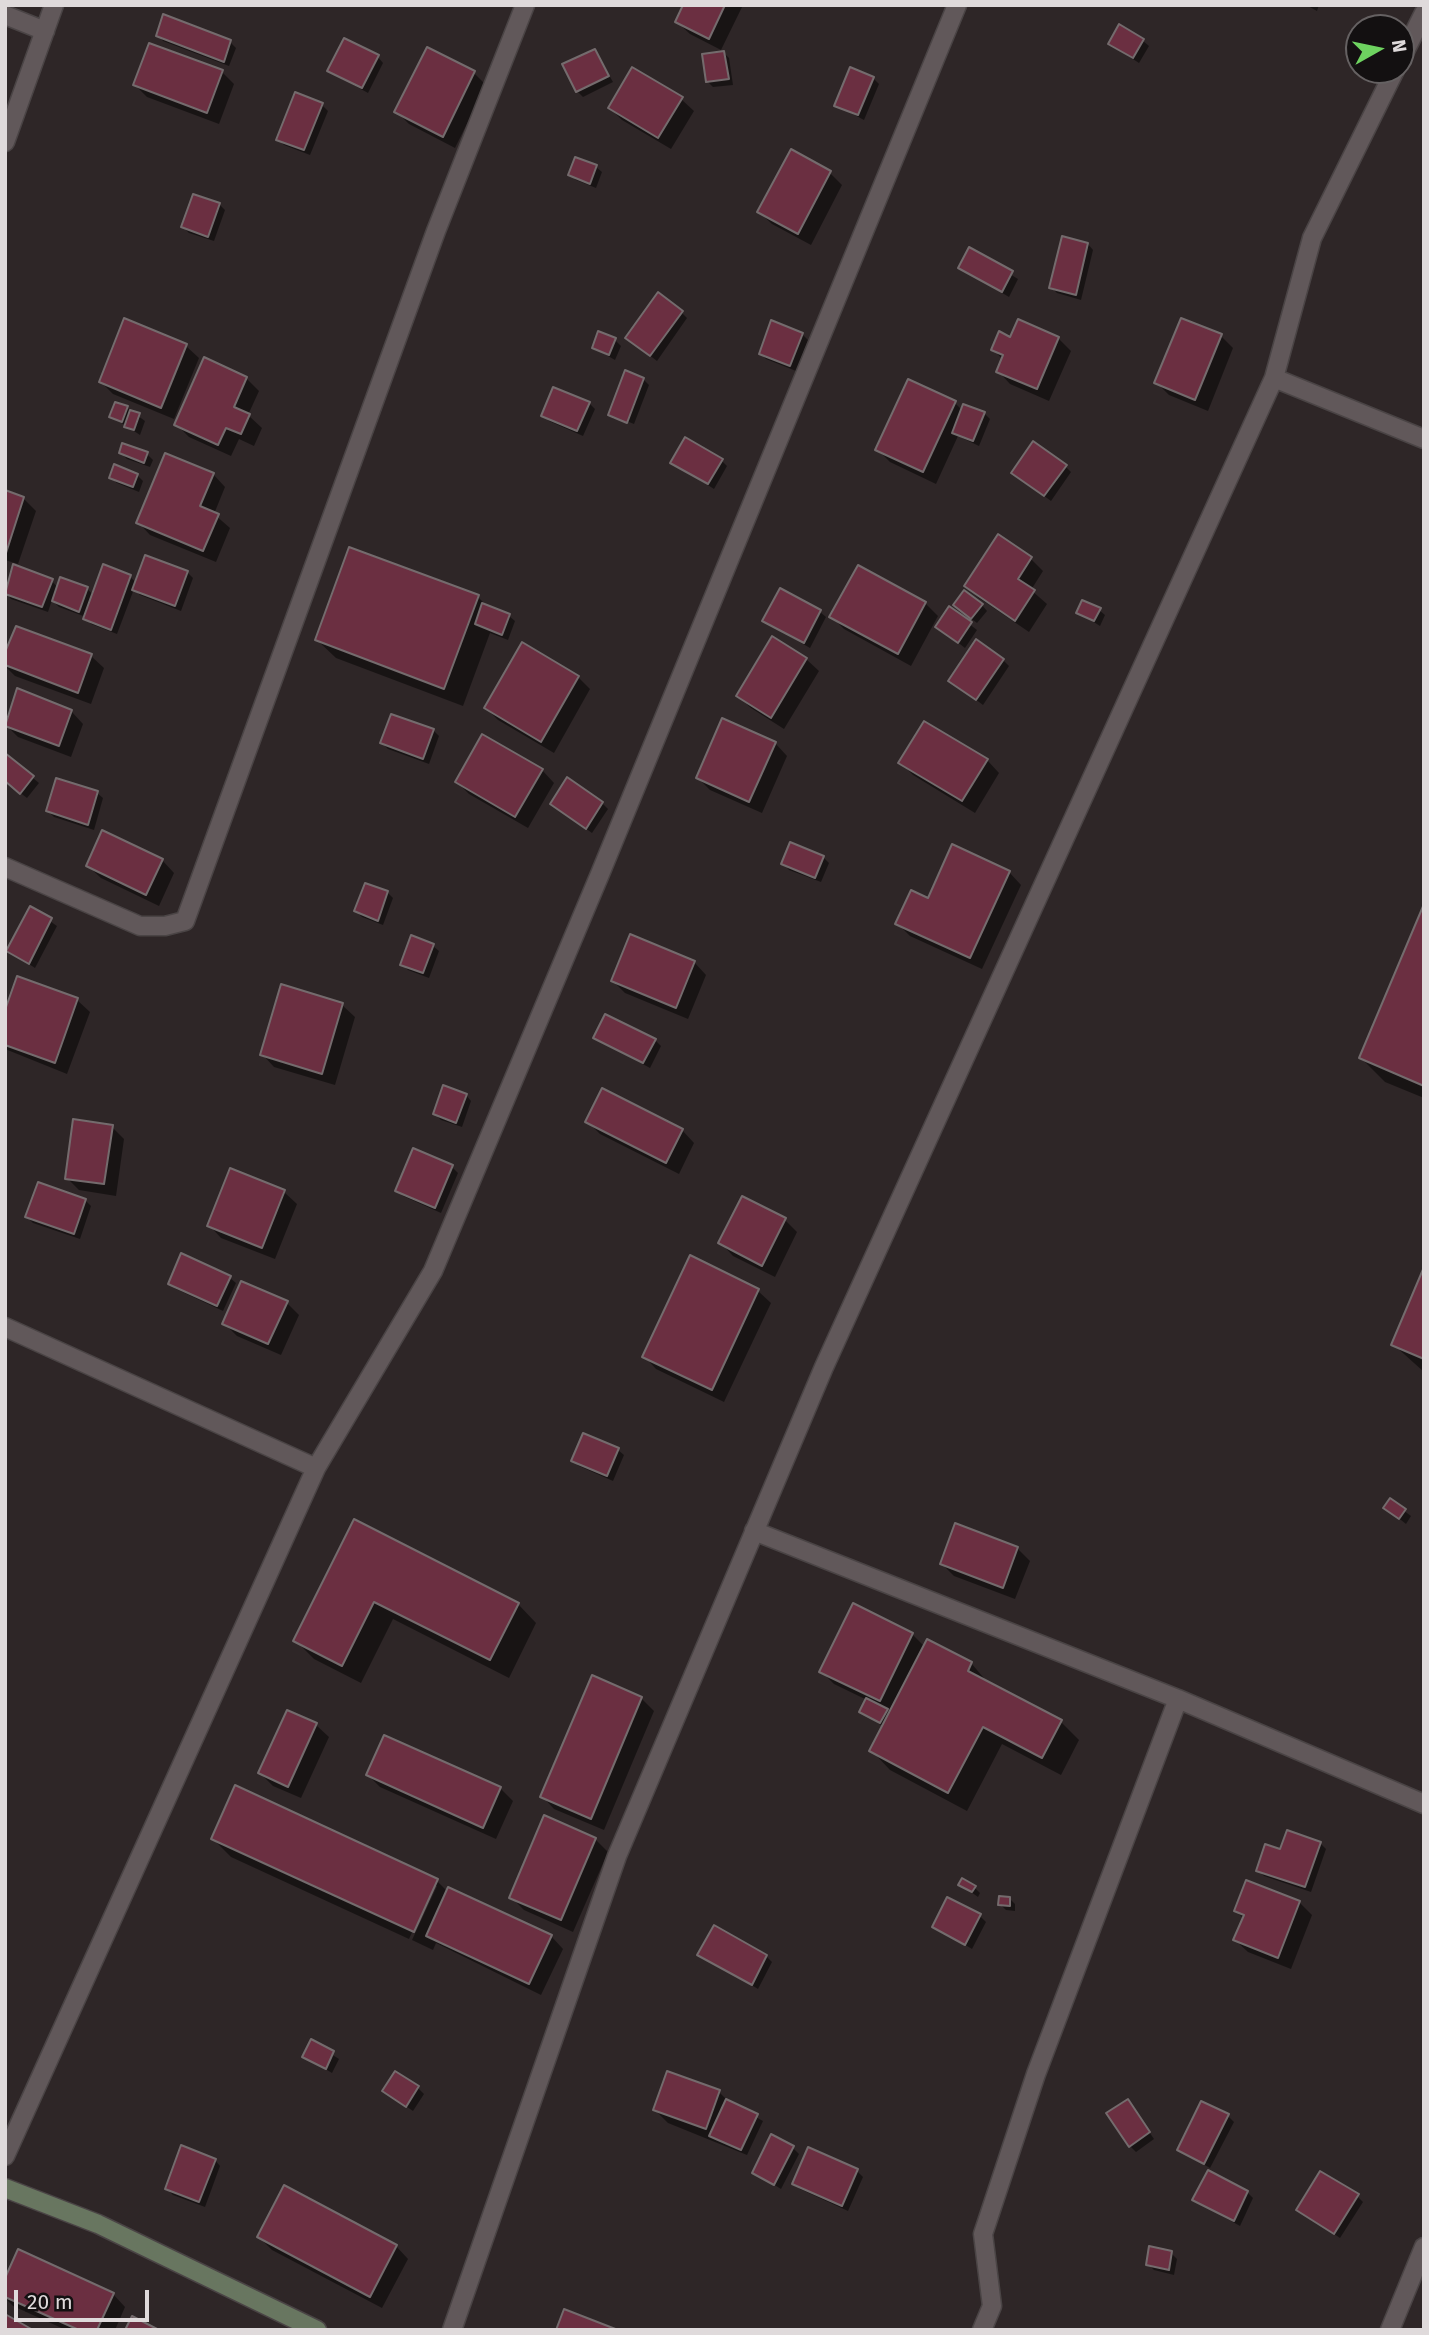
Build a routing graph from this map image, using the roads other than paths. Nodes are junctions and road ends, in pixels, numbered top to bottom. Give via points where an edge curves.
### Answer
1 (54, 5) edge
2 (525, 5) edge
3 (957, 5) edge
4 (1424, 13) edge
5 (5, 15) edge
6 (45, 31) junction
7 (1415, 31) edge
8 (1388, 84) edge
9 (5, 142) edge
10 (1273, 378) junction
11 (1424, 439) edge
12 (5, 867) edge
13 (5, 1327) edge
14 (316, 1468) junction
15 (754, 1531) junction
16 (1178, 1699) junction
17 (1424, 1804) edge
18 (5, 2156) edge
19 (5, 2188) edge
20 (1424, 2248) edge
21 (317, 2330) edge
22 (452, 2330) edge
23 (982, 2330) edge
24 (1390, 2330) edge

1 - 6 street
2 - 12 street via 436,231 186,921 140,926
3 - 14 street via 433,1270
4 - 7 street
5 - 6 street
6 - 9 street
8 - 10 street via 1312,238
10 - 11 street
10 - 15 street
13 - 14 street
14 - 18 street
15 - 16 street
15 - 22 street via 617,1856
16 - 17 street
16 - 23 street via 1036,2074 984,2234 992,2306
19 - 21 street via 98,2224
20 - 24 street

